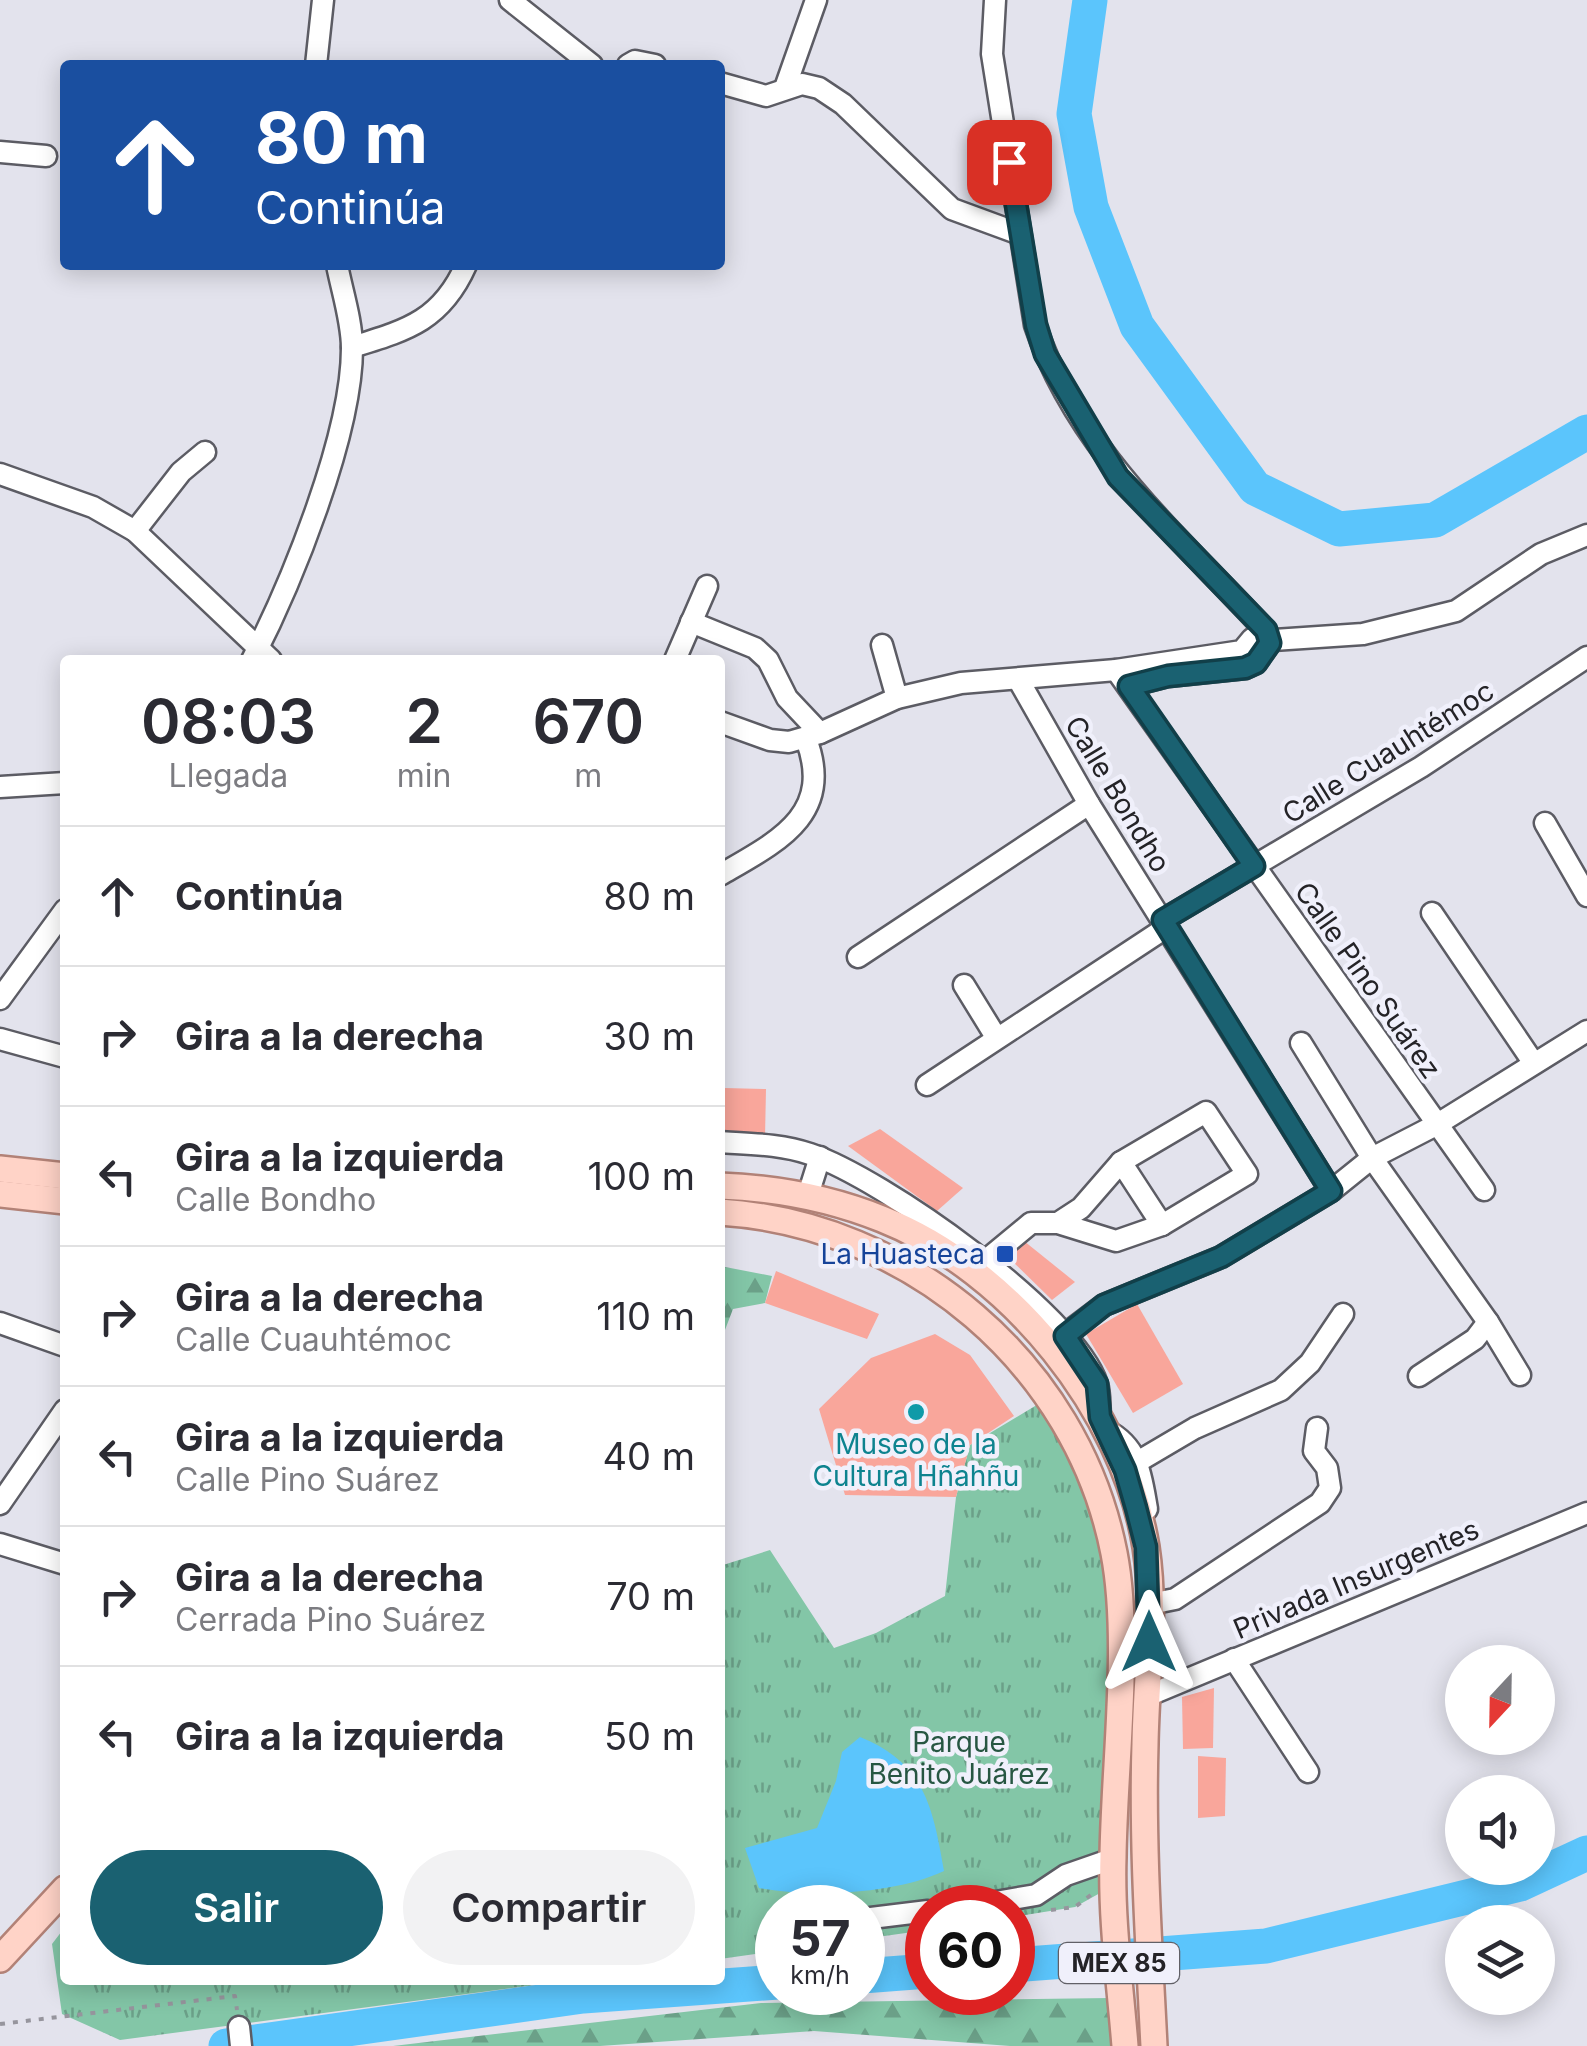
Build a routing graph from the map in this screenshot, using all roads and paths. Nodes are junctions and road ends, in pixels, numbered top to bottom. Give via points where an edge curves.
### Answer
1 (323, 0) edge
2 (510, 0) edge
3 (816, 0) edge
4 (995, 0) edge
5 (317, 60) edge
6 (586, 60) edge
7 (725, 84) edge
8 (784, 88) junction
9 (0, 152) edge
10 (46, 156) dead end
11 (1020, 234) junction
12 (338, 270) edge
13 (464, 270) edge
14 (352, 347) junction
15 (205, 452) dead end
16 (0, 474) edge
17 (135, 531) junction
18 (1587, 536) edge
19 (707, 586) dead end
20 (691, 622) junction
21 (1261, 641) junction
22 (882, 646) dead end
23 (259, 655) edge
24 (260, 655) edge
25 (677, 655) edge
26 (1587, 657) edge
27 (1123, 678) junction
28 (1018, 680) junction
29 (897, 698) junction
30 (725, 724) edge
31 (813, 736) junction
32 (60, 783) edge
33 (0, 787) edge
34 (1089, 804) junction
35 (1545, 823) dead end
36 (1254, 866) junction
37 (725, 873) edge
38 (1587, 896) edge
39 (1432, 913) dead end
40 (60, 917) edge
41 (1165, 924) junction
42 (858, 957) dead end
43 (964, 985) dead end
44 (0, 999) edge
45 (1587, 1031) edge
46 (996, 1037) junction
47 (0, 1040) edge
48 (1301, 1044) dead end
49 (60, 1056) edge
50 (1534, 1062) junction
51 (927, 1085) dead end
52 (1436, 1125) junction
53 (725, 1142) edge
54 (820, 1157) junction
55 (1372, 1158) junction
56 (1121, 1162) junction
57 (0, 1168) edge
58 (60, 1175) edge
59 (725, 1187) edge
60 (1484, 1190) dead end
61 (1331, 1191) junction
62 (0, 1194) edge
63 (808, 1196) junction
64 (60, 1200) edge
65 (725, 1212) edge
66 (758, 1214) junction
67 (901, 1216) junction
68 (1058, 1223) junction
69 (1162, 1225) junction
70 (725, 1228) edge
71 (980, 1265) junction
72 (1343, 1314) dead end
73 (0, 1322) edge
74 (1488, 1322) junction
75 (1058, 1340) junction
76 (60, 1344) edge
77 (1520, 1375) dead end
78 (1420, 1376) dead end
79 (60, 1417) edge
80 (1103, 1423) junction
81 (1317, 1428) dead end
82 (1139, 1462) junction
83 (0, 1504) edge
84 (1587, 1513) edge
85 (0, 1544) edge
86 (60, 1562) edge
87 (1157, 1602) junction
88 (1234, 1659) junction
89 (1148, 1696) junction
90 (1308, 1772) dead end
91 (1113, 1871) junction
92 (60, 1895) edge
93 (1035, 1895) edge
94 (1044, 1912) dead end
95 (0, 1959) edge
96 (0, 2024) edge
97 (240, 2037) edge
98 (1125, 2046) edge
99 (1154, 2046) edge

1 - 5 street
2 - 6 street
3 - 8 street
4 - 11 street via 992,54
7 - 8 street via 766,96
8 - 11 street via 820,88 952,209
9 - 10 street
11 - 21 street via 1045,354 1118,477 1266,630
12 - 14 street
13 - 14 street via 452,296 433,313
14 - 24 street via 328,474
15 - 17 street
16 - 17 street via 93,507
17 - 23 street
18 - 21 street via 1540,554 1456,610 1362,634
19 - 20 street
20 - 25 street
20 - 31 street via 755,648 768,660
21 - 27 street
22 - 29 street
26 - 36 street, Calle Cuauhtémoc
27 - 28 street
27 - 36 street, Calle Pino Suárez
28 - 29 street via 961,683
28 - 34 street, Calle Bondho
29 - 31 street
30 - 31 street via 770,740
31 - 37 street via 817,778 797,824
32 - 33 street
34 - 41 street, Calle Bondho
34 - 42 street
35 - 38 street
36 - 41 street, Calle Cuauhtémoc
36 - 52 street, Calle Pino Suárez
39 - 50 street
40 - 44 street
41 - 46 street, Calle Cuauhtémoc
41 - 61 street, Calle Bondho
43 - 46 street
45 - 50 street
46 - 51 street, Calle Cuauhtémoc
47 - 49 street
48 - 55 street
50 - 52 street
52 - 55 street
52 - 60 street, Calle Pino Suárez
53 - 54 street
54 - 63 street
54 - 67 street
55 - 61 street
55 - 74 street
56 - 68 street via 1081,1208
56 - 69 street
56 - 69 street via 1206,1112 1248,1174
57 - 58 main road
59 - 63 main road, MEX 85
61 - 75 street via 1221,1257 1104,1305
62 - 64 main road
63 - 67 main road, MEX 85
65 - 66 main road, MEX 85
66 - 70 main road
66 - 91 main road, MEX 85 via 856,1242 945,1288 1023,1362 1064,1422 1114,1552 1119,1599
67 - 71 main road, MEX 85
68 - 69 street via 1116,1241
68 - 71 street via 1031,1224
71 - 75 main road, MEX 85
72 - 82 street via 1310,1363 1281,1390 1194,1428
73 - 76 street
74 - 77 street
74 - 78 street
75 - 80 main road, MEX 85
79 - 83 street
80 - 82 street
80 - 87 main road, MEX 85 via 1125,1470
81 - 87 street via 1314,1451 1327,1468 1330,1488 1320,1503 1175,1599
82 - 87 street
84 - 88 street, Privada Insurgentes
85 - 86 street
87 - 89 main road, MEX 85
88 - 89 street, Privada Insurgentes
88 - 90 street
89 - 99 main road, MEX 85 via 1146,1885
91 - 93 street via 1066,1875
91 - 94 path via 1075,1906
91 - 98 main road, MEX 85
92 - 95 main road
96 - 97 path via 235,1996

